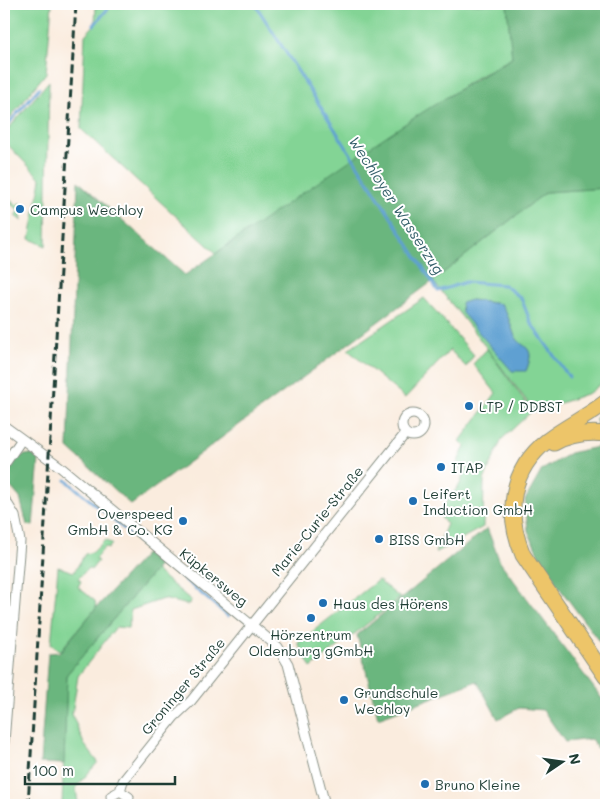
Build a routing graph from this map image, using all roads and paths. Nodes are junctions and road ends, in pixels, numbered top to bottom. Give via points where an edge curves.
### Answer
1 (606, 402) edge
2 (4, 426) edge
3 (405, 434) dead end
4 (606, 434) edge
5 (22, 439) junction
6 (530, 460) junction
7 (4, 465) edge
8 (4, 498) edge
9 (251, 625) junction
10 (8, 627) edge
11 (606, 677) edge
12 (4, 742) edge
13 (120, 791) junction
14 (112, 805) edge
15 (128, 805) edge
16 (325, 805) edge

1 - 6 highway via 546,442
2 - 5 street, Küpkersweg
3 - 9 street, Marie-Curie-Straße
4 - 6 highway via 576,435 559,440
5 - 7 street
5 - 9 street, Küpkersweg
6 - 11 highway via 514,494 511,515 515,537 533,571
8 - 10 street via 15,516 20,541
9 - 13 street, Groninger Straße via 192,701 174,717 133,768
9 - 16 street, Küpkersweg via 278,647 288,664
10 - 12 street
13 - 14 street, Groninger Straße via 111,796
13 - 15 street via 128,795

